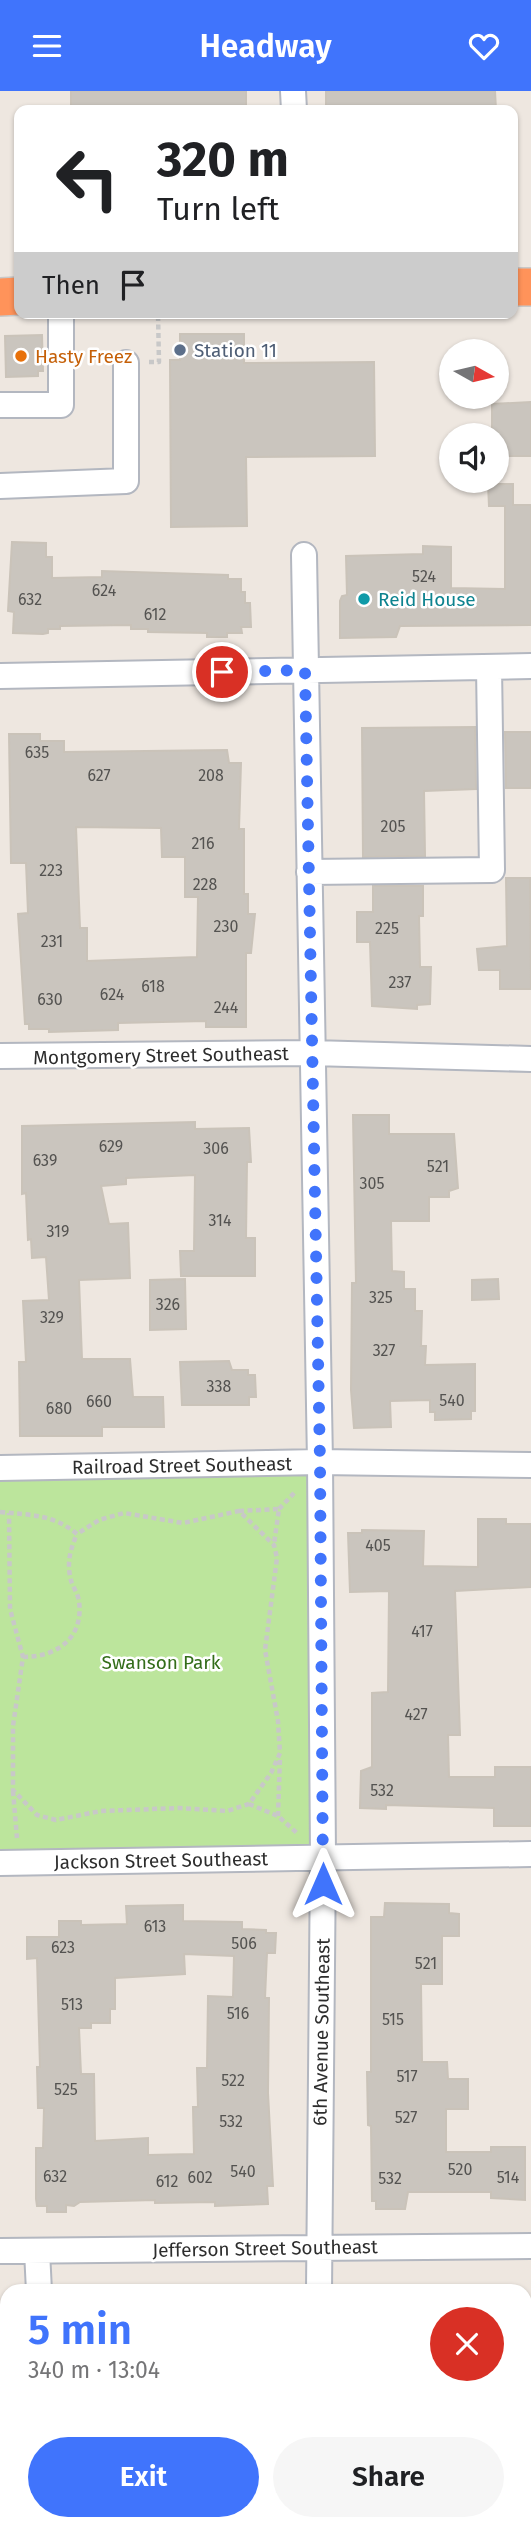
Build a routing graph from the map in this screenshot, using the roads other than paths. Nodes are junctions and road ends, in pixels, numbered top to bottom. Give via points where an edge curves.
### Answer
1 (45, 319) edge
2 (61, 319) edge
3 (126, 363) road end
4 (0, 405) edge
5 (47, 405) junction
6 (0, 486) edge
7 (304, 555) dead end
8 (531, 666) edge
9 (489, 667) junction
10 (305, 670) junction
11 (0, 676) edge
12 (309, 872) junction
13 (312, 1053) junction
14 (0, 1056) edge
15 (531, 1059) edge
16 (320, 1462) junction
17 (531, 1465) edge
18 (0, 1468) edge
19 (531, 1854) edge
20 (323, 1857) junction
21 (9, 1862) edge
22 (318, 2246) junction
23 (531, 2246) edge
24 (0, 2251) edge
25 (37, 2251) junction
26 (39, 2284) edge
27 (319, 2284) edge

1 - 5 street
2 - 5 street via 61,405
3 - 6 street via 126,481
4 - 5 street
7 - 10 street, 6th Avenue Southeast
8 - 9 street
9 - 10 street
9 - 12 street via 492,870
10 - 11 street
10 - 12 street, 6th Avenue Southeast
12 - 13 street, 6th Avenue Southeast
13 - 14 street, Montgomery Street Southeast
13 - 15 street, Montgomery Street Southeast
13 - 16 street, 6th Avenue Southeast
16 - 17 street, Railroad Street Southeast
16 - 18 street, Railroad Street Southeast
16 - 20 street, 6th Avenue Southeast
19 - 20 street, Jackson Street Southeast
20 - 21 street, Jackson Street Southeast
20 - 22 street, 6th Avenue Southeast
22 - 23 street, Jefferson Street Southeast
22 - 25 street, Jefferson Street Southeast
22 - 27 street, 6th Avenue Southeast
24 - 25 street, Jefferson Street Southeast
25 - 26 street

